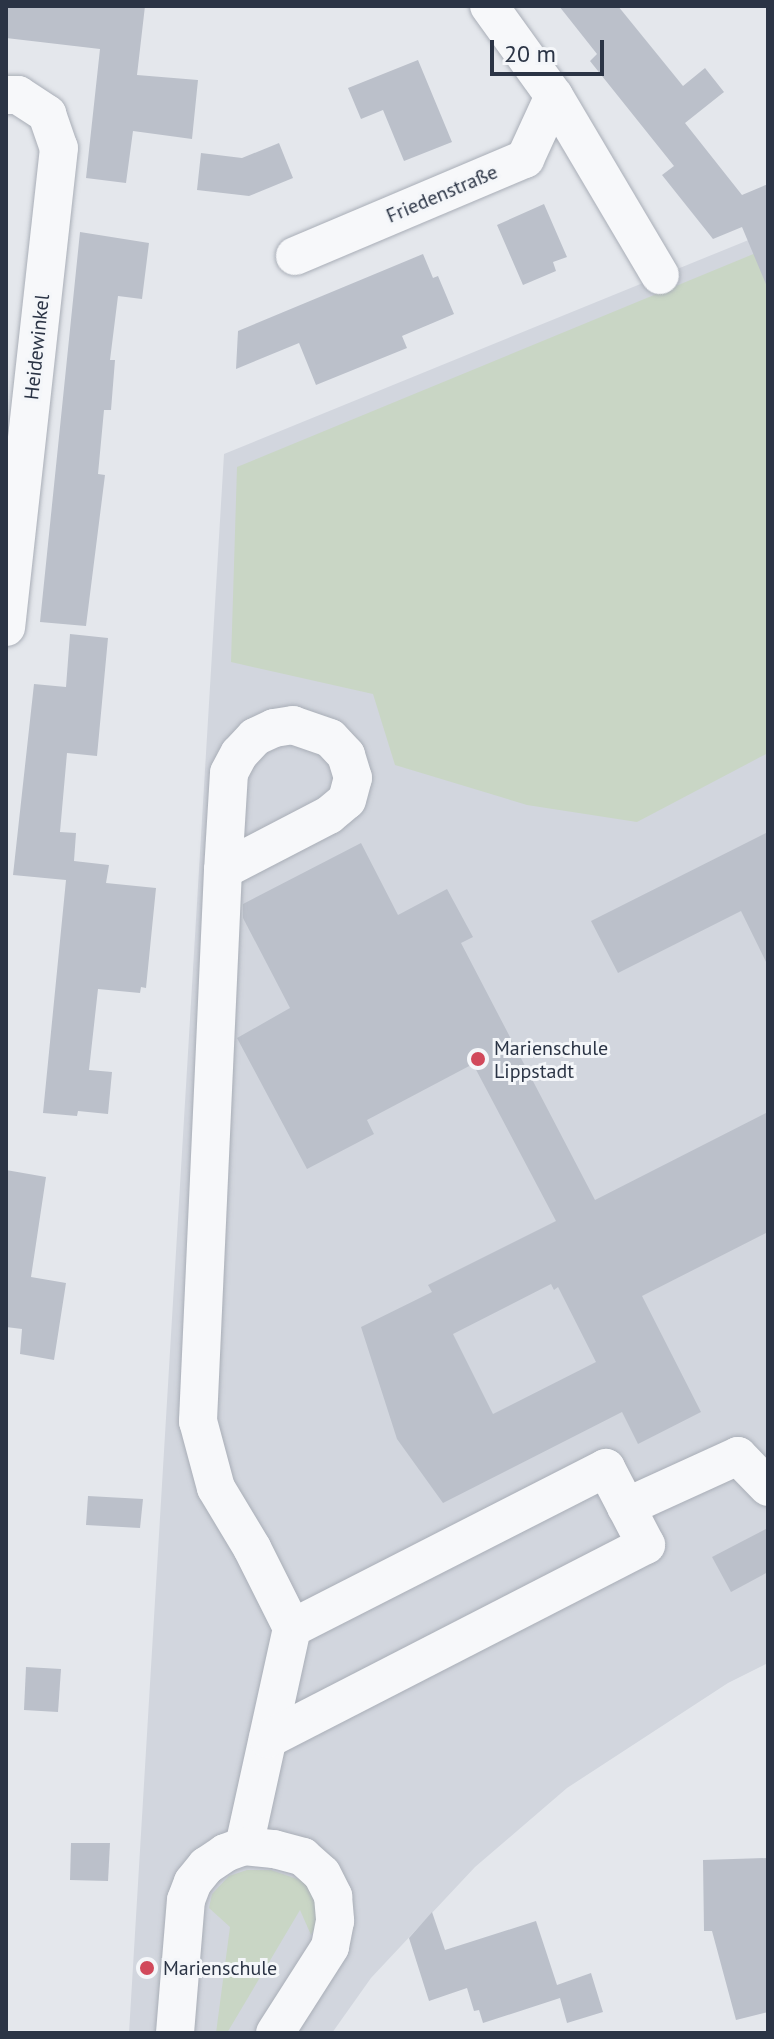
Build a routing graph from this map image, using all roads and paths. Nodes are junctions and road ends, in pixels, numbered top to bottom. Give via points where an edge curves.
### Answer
1 (489, 6) edge
2 (6, 95) edge
3 (554, 96) junction
4 (295, 256) dead end
5 (660, 275) dead end
6 (6, 627) edge
7 (223, 870) dead end
8 (768, 1487) edge
9 (626, 1507) junction
10 (292, 1628) junction
11 (268, 1739) junction
12 (244, 1846) junction
13 (175, 2033) edge
14 (275, 2033) edge

1 - 3 street
2 - 6 street, Heidewinkel via 18,95 47,114 59,148
3 - 4 street, Friedenstraße via 525,159
3 - 5 street
7 - 10 street via 198,1421 216,1488
8 - 9 street via 738,1456
9 - 10 street via 606,1468
9 - 11 street via 646,1545
10 - 11 street
11 - 12 street
12 - 13 street via 206,1866 186,1900
12 - 14 street via 303,1857 322,1874 333,1896 330,1947

